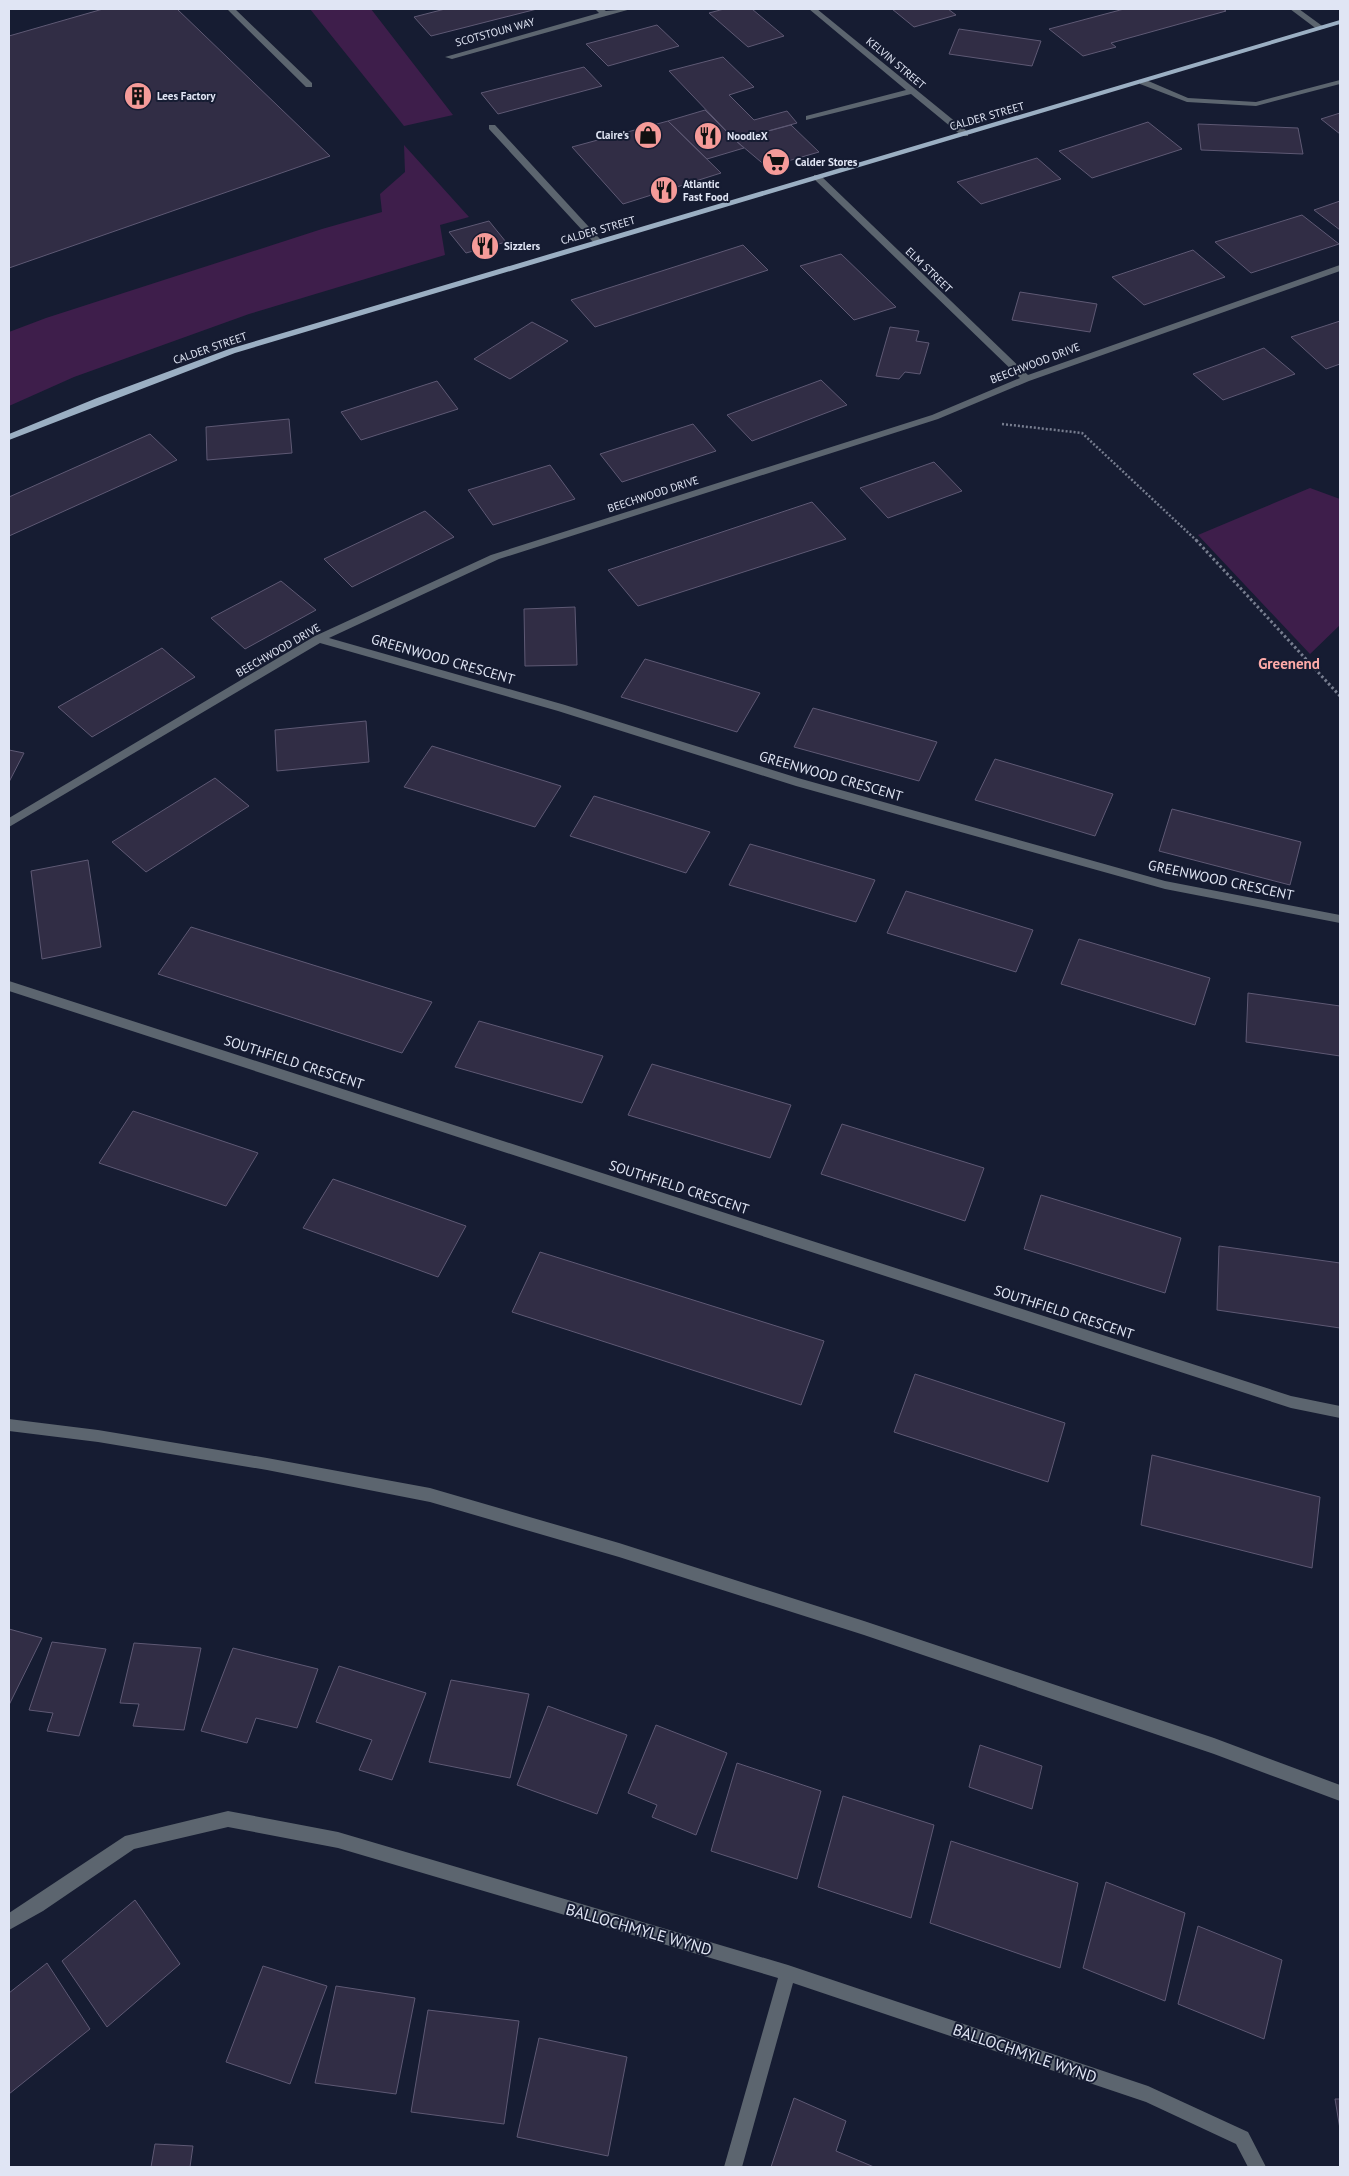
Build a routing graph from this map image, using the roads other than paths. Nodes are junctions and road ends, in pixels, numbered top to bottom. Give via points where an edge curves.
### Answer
1 (231, 9) edge
2 (627, 9) edge
3 (813, 9) edge
4 (1294, 9) edge
5 (601, 11) edge
6 (1340, 22) edge
7 (1321, 28) junction
8 (449, 57) dead end
9 (1143, 82) junction
10 (1340, 82) edge
11 (309, 85) dead end
12 (912, 91) junction
13 (809, 118) dead end
14 (492, 127) dead end
15 (964, 134) junction
16 (817, 177) junction
17 (597, 241) junction
18 (1340, 268) edge
19 (1026, 379) junction
20 (9, 437) edge
21 (319, 639) junction
22 (9, 823) edge
23 (1340, 919) edge
24 (9, 986) edge
25 (1340, 1412) edge
26 (9, 1425) edge
27 (1340, 1793) edge
28 (9, 1922) edge
29 (788, 1973) junction
30 (734, 2167) edge
31 (1257, 2167) edge

1 - 11 street
2 - 5 street, SCOTSTOUN WAY
3 - 12 street, KELVIN STREET
4 - 7 street
5 - 8 street, SCOTSTOUN WAY
6 - 7 main road, CALDER STREET
7 - 9 main road, CALDER STREET
9 - 10 street via 1187,100 1256,104
9 - 15 main road, CALDER STREET
12 - 13 street
12 - 15 street, KELVIN STREET
14 - 17 street
15 - 16 main road, CALDER STREET
16 - 17 main road, CALDER STREET
16 - 19 street, ELM STREET
17 - 20 main road, CALDER STREET via 232,351
18 - 19 street, BEECHWOOD DRIVE
19 - 21 street, BEECHWOOD DRIVE via 935,417 495,557
21 - 22 street, BEECHWOOD DRIVE
21 - 23 street, GREENWOOD CRESCENT via 561,708 796,782 1164,885
24 - 25 street, SOUTHFIELD CRESCENT via 1291,1402
26 - 27 street via 267,1464 430,1495 619,1550 864,1628 1214,1746
28 - 29 street, BALLOCHMYLE WYND via 131,1842 228,1819 338,1840
29 - 30 street
29 - 31 street, BALLOCHMYLE WYND via 1148,2094 1242,2138

